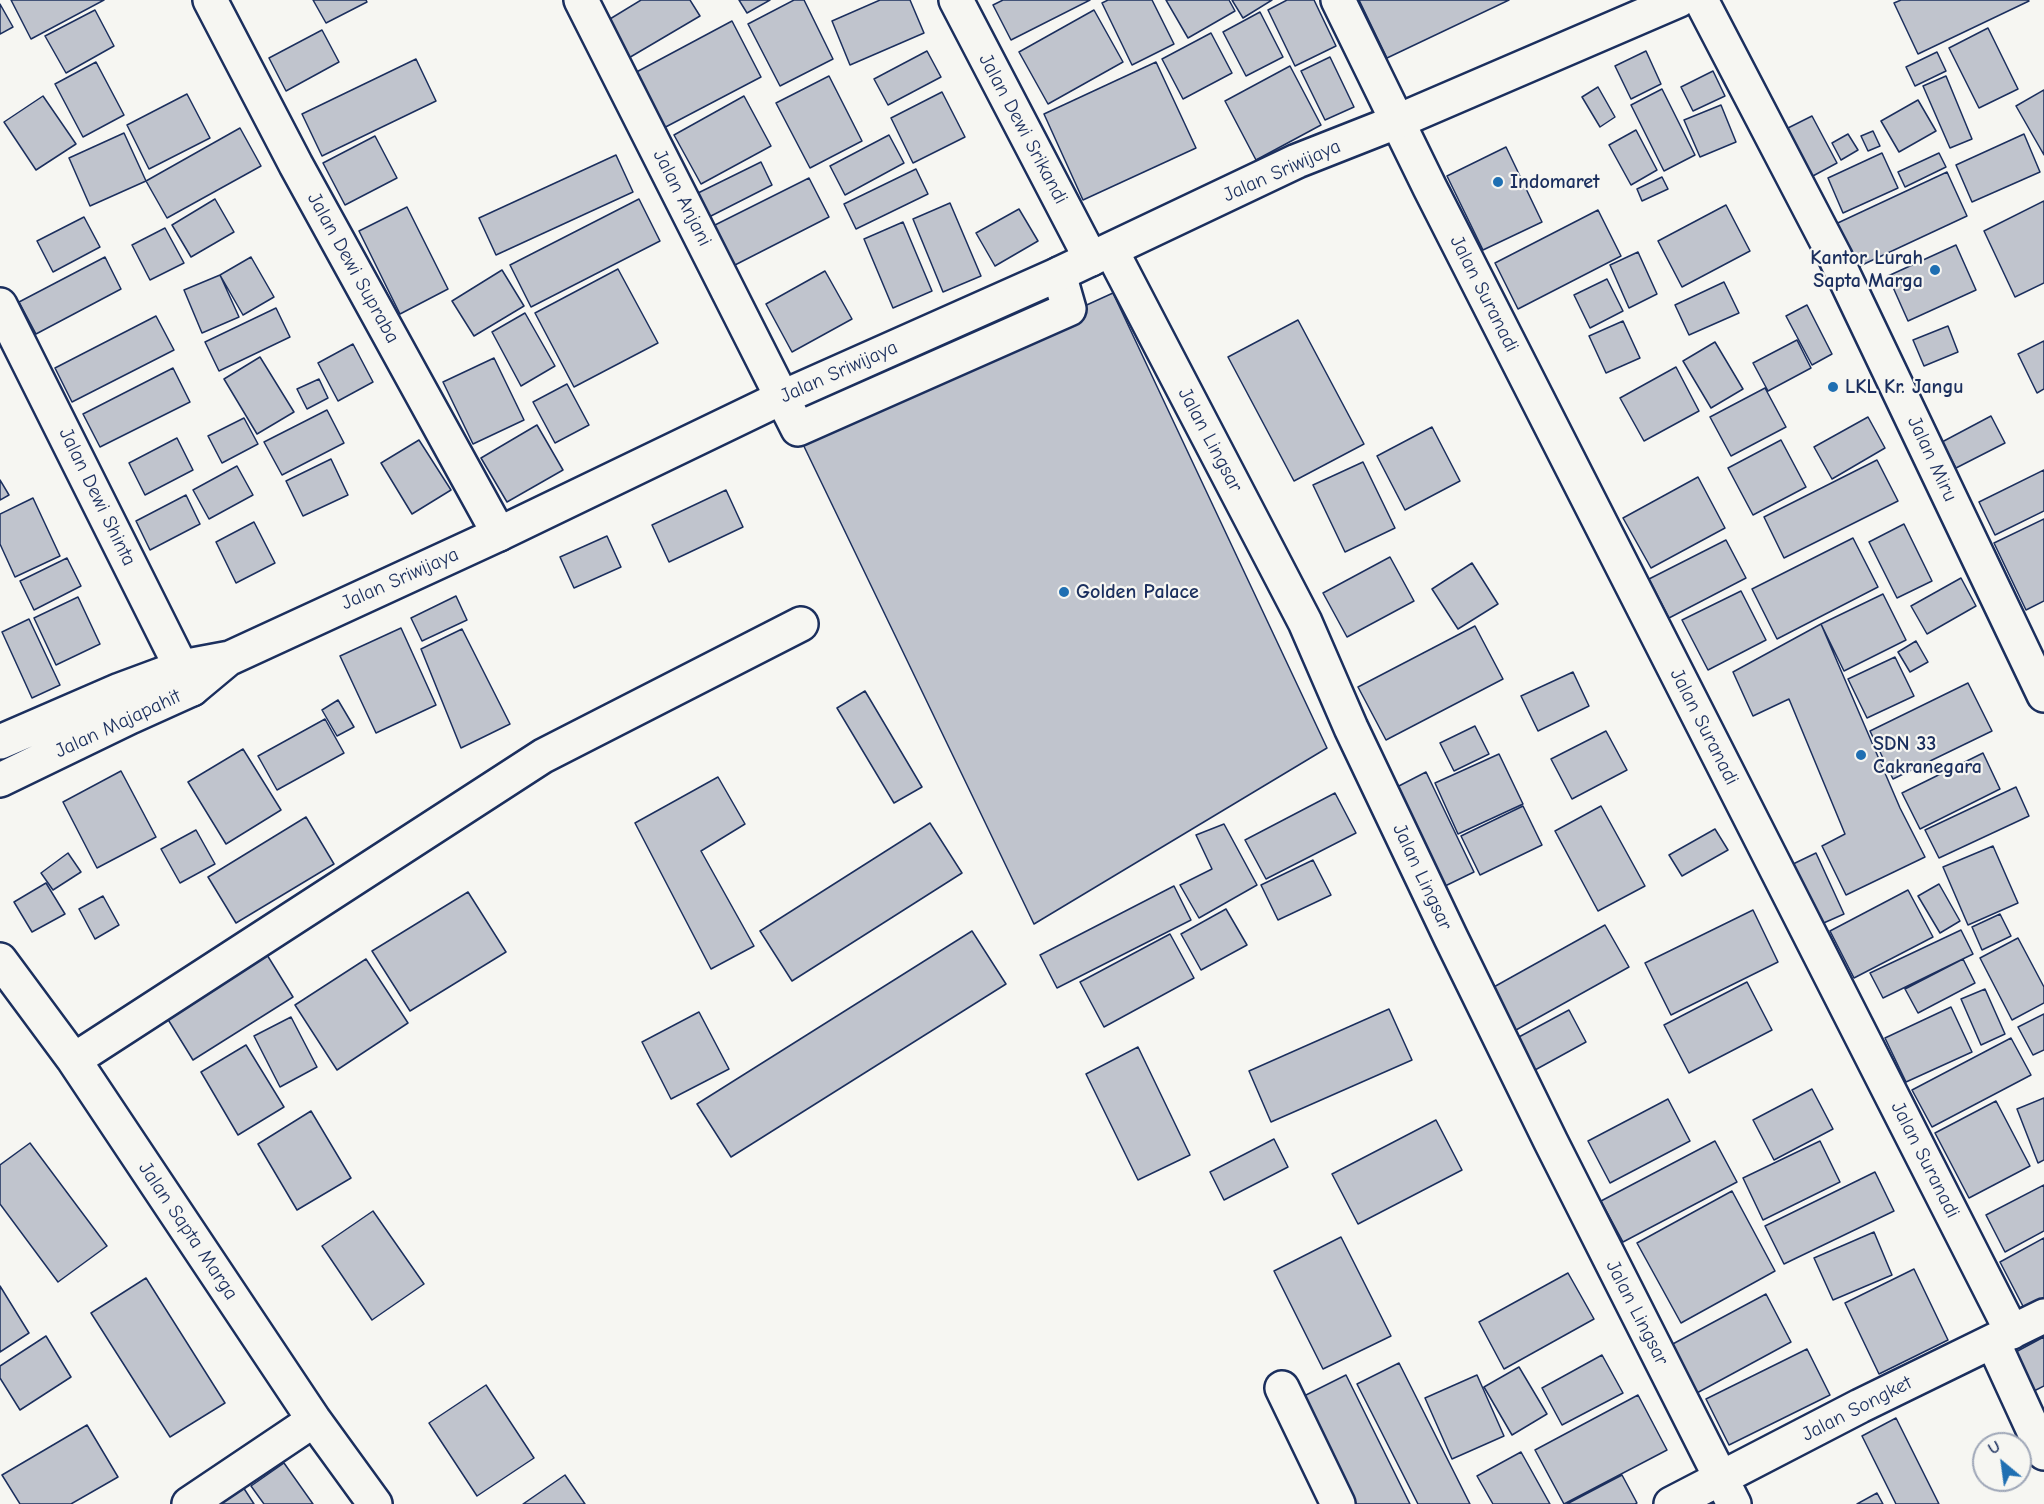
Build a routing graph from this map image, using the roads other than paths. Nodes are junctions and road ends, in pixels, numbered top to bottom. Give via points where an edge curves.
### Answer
1 (210, 0) edge
2 (581, 0) edge
3 (956, 0) edge
4 (1338, 0) edge
5 (1679, 0) edge
6 (1701, 0) edge
7 (1396, 122) junction
8 (1101, 254) junction
9 (0, 305) edge
10 (783, 397) junction
11 (499, 534) junction
12 (801, 624) dead end
13 (230, 658) joint
14 (187, 678) junction
15 (2044, 695) edge
16 (0, 742) edge
17 (0, 780) edge
18 (0, 960) edge
19 (74, 1060) junction
20 (2044, 1316) edge
21 (2002, 1337) junction
22 (1282, 1388) dead end
23 (314, 1420) junction
24 (2044, 1453) edge
25 (1728, 1491) edge
26 (189, 1504) edge
27 (375, 1504) edge
28 (1338, 1504) edge
29 (1671, 1504) edge

1 - 11 street, Jalan Dewi Supraba
2 - 10 street, Jalan Anjani
3 - 8 street, Jalan Dewi Srikandi
4 - 7 street, Jalan Suranadi
5 - 7 street, Jalan Sriwijaya
6 - 15 street, Jalan Miru via 1835,257
7 - 8 street, Jalan Sriwijaya via 1297,161
7 - 21 street, Jalan Suranadi
8 - 10 street, Jalan Sriwijaya
8 - 25 street, Jalan Lingsar via 1305,621 1451,938
9 - 14 street, Jalan Dewi Shinta
10 - 11 street, Jalan Sriwijaya
11 - 13 street, Jalan Sriwijaya
12 - 19 street via 543,756
13 - 14 street, Jalan Majapahit
14 - 16 street via 120,690
14 - 17 street, Jalan Majapahit via 130,717
18 - 19 street, Jalan Sapta Marga
19 - 23 street, Jalan Sapta Marga
20 - 21 street, Jalan Songket
21 - 24 street, Jalan Suranadi
21 - 25 street, Jalan Songket via 1860,1406
22 - 28 street
23 - 26 street
23 - 27 street, Jalan Sapta Marga
25 - 29 street, Jalan Songket

